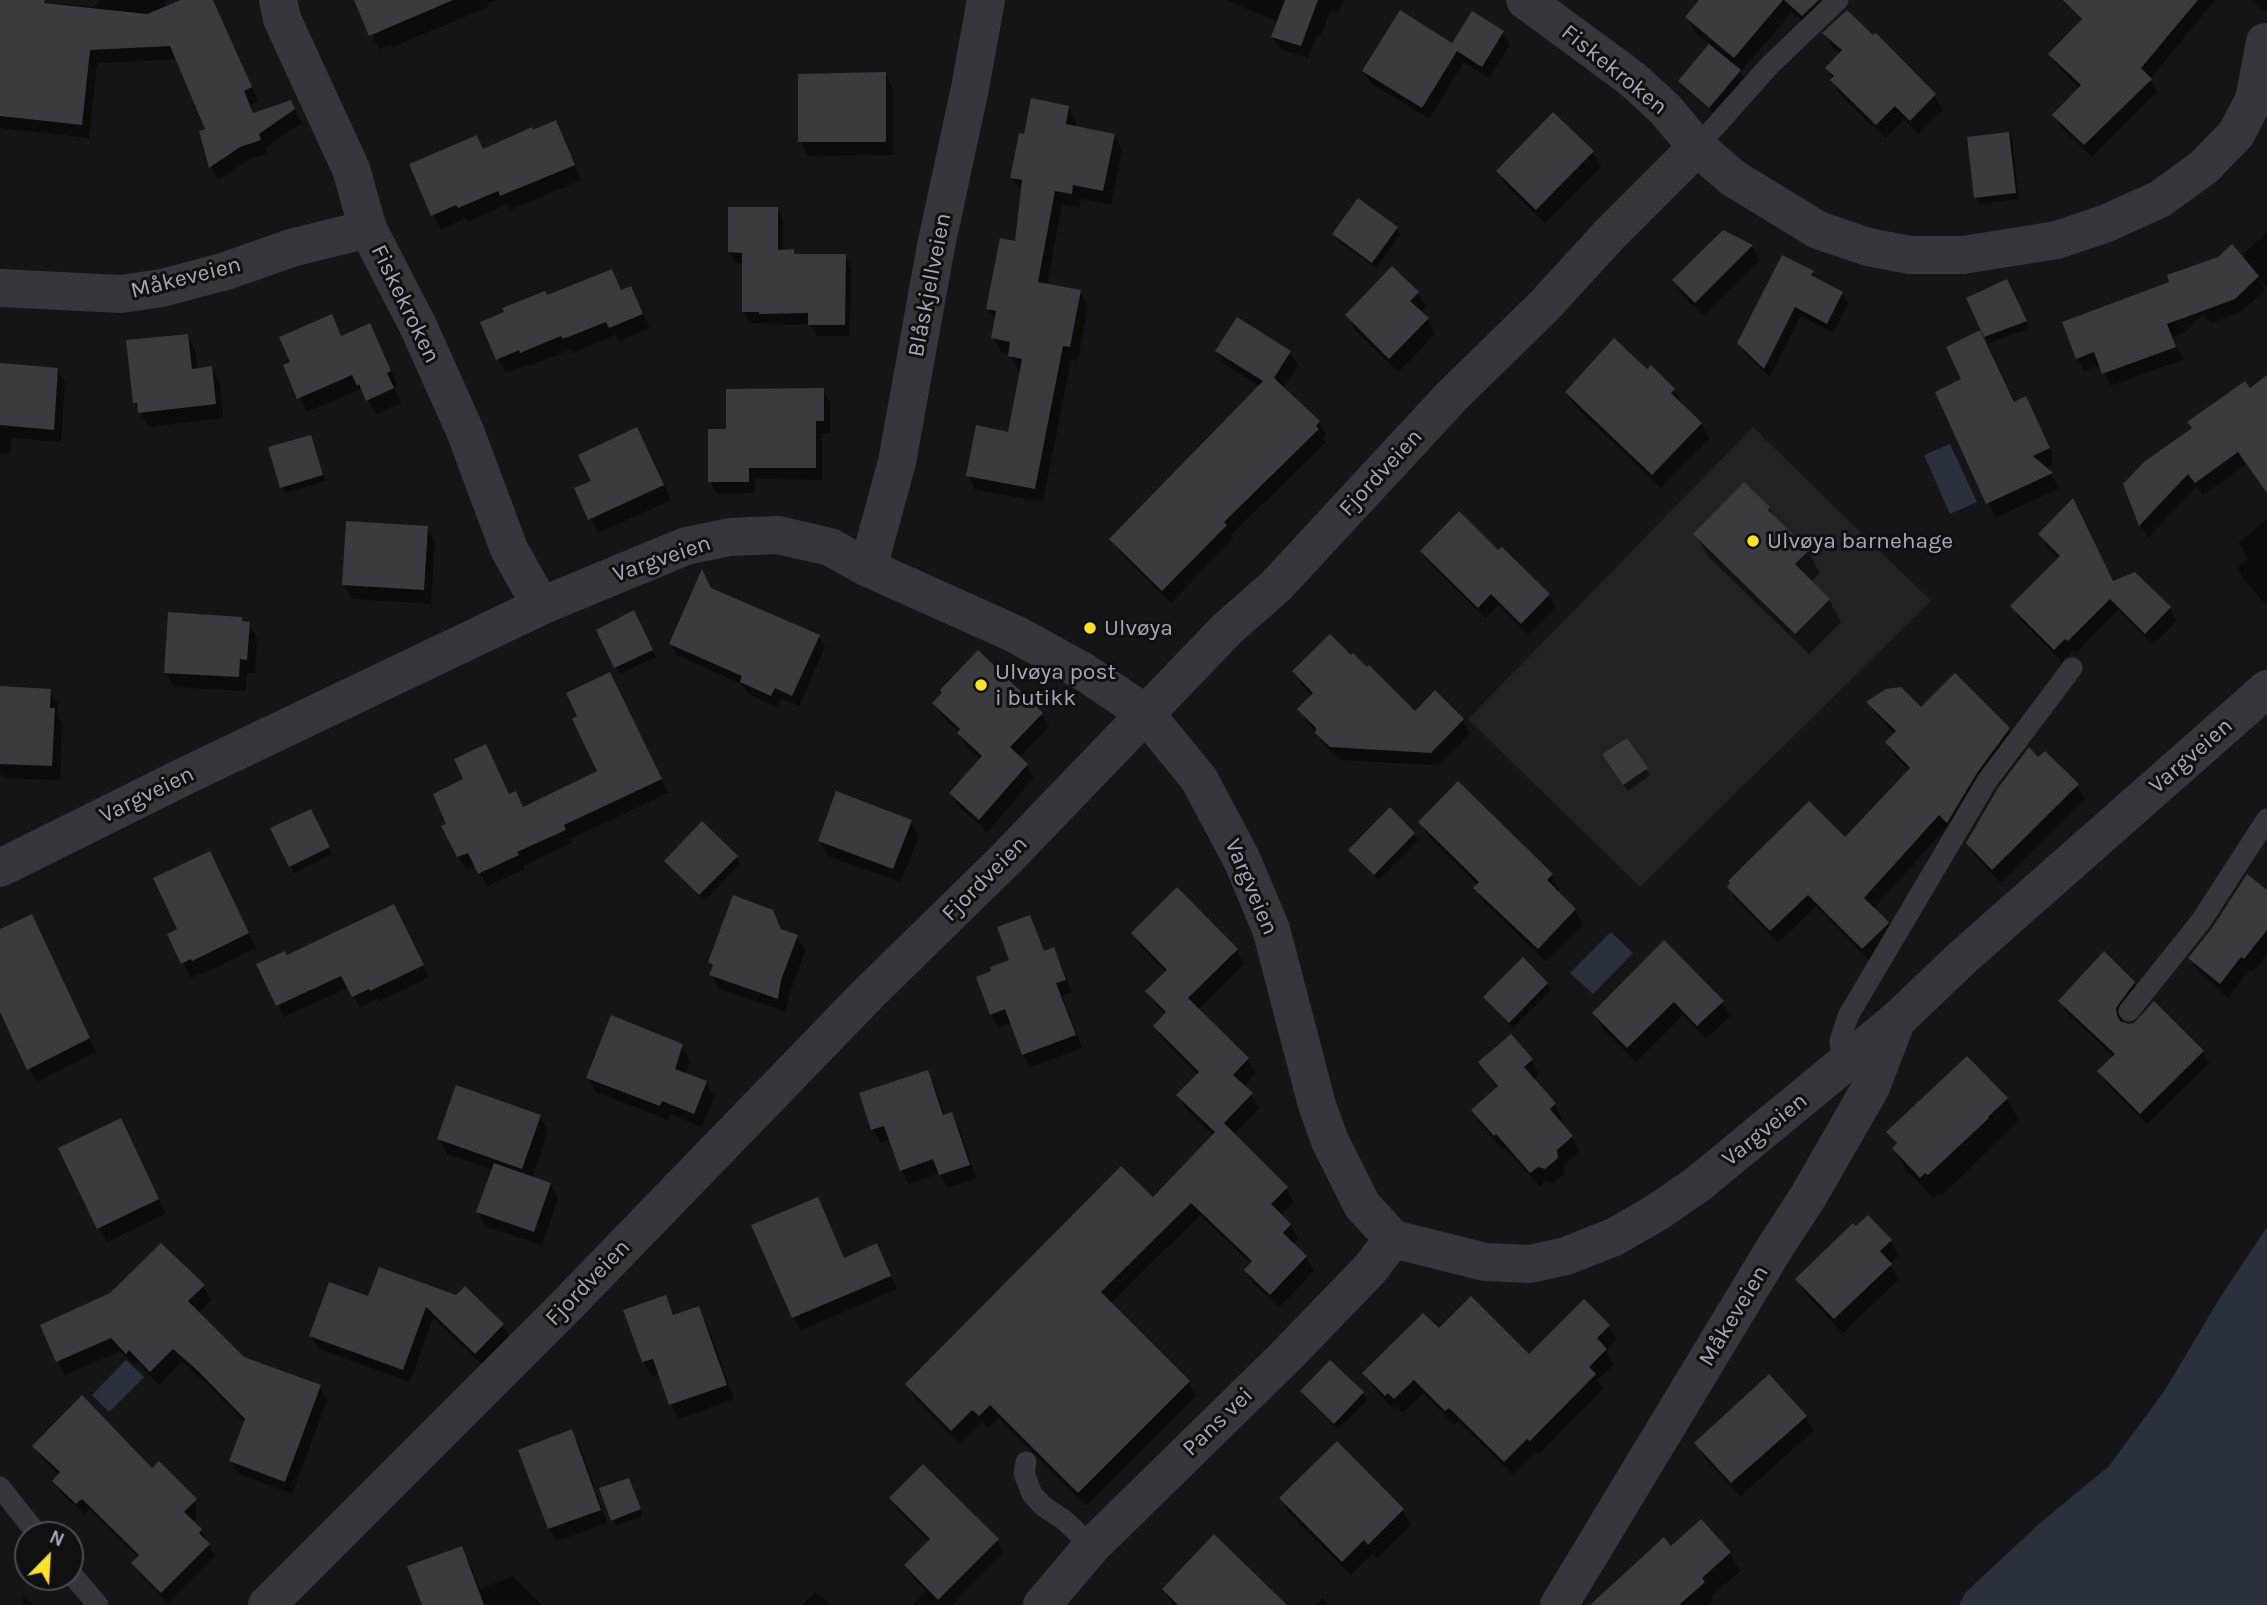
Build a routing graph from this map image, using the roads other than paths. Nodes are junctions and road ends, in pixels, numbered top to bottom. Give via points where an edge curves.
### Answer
1 (278, 0) edge
2 (986, 0) edge
3 (1525, 0) edge
4 (1838, 0) edge
5 (2265, 42) dead end
6 (1697, 146) junction
7 (368, 229) junction
8 (0, 289) edge
9 (869, 568) junction
10 (541, 606) junction
11 (2072, 668) dead end
12 (2267, 690) edge
13 (1144, 713) junction
14 (2267, 819) edge
15 (0, 868) edge
16 (2129, 1011) dead end
17 (1897, 1020) junction
18 (1843, 1065) junction
19 (1393, 1239) junction
20 (1026, 1462) dead end
21 (0, 1487) edge
22 (27, 1521) edge
23 (1092, 1546) junction
24 (84, 1588) edge
25 (98, 1605) edge
26 (267, 1605) edge
27 (1042, 1605) edge
28 (1559, 1605) edge

1 - 7 street, Fiskekroken via 282,19 351,170
2 - 9 street, Blåskjellveien via 897,462
3 - 6 street, Fiskekroken via 1631,78
4 - 6 lane via 1769,66
5 - 6 street, Fiskekroken via 2254,100 2236,134 2204,167 2160,199 2107,223 2027,246 1962,255 1910,255 1868,247 1818,230 1733,178
6 - 13 street, Fjordveien via 1451,397 1276,586
7 - 8 street, Måkeveien via 162,288 121,294
7 - 10 street, Fiskekroken via 465,431 509,550
9 - 10 street, Vargveien via 830,547 778,535 730,537 686,546
9 - 13 street, Vargveien via 1015,634 1084,671
10 - 15 street, Vargveien
11 - 18 lane via 1987,781 1848,1016 1840,1041
12 - 17 street, Vargveien
13 - 19 street, Vargveien via 1199,779 1242,860 1271,929 1330,1141 1362,1205
13 - 26 street, Fjordveien via 1006,859
14 - 16 lane via 2201,921
17 - 18 street, Vargveien
17 - 28 street, Måkeveien via 1871,1087 1809,1195
18 - 19 street, Vargveien via 1656,1213 1614,1237 1566,1256 1530,1264 1485,1262
19 - 23 street, Pans vei via 1285,1357
20 - 23 lane via 1026,1484 1032,1494
21 - 22 lane
23 - 27 street, Pans vei
24 - 25 lane

